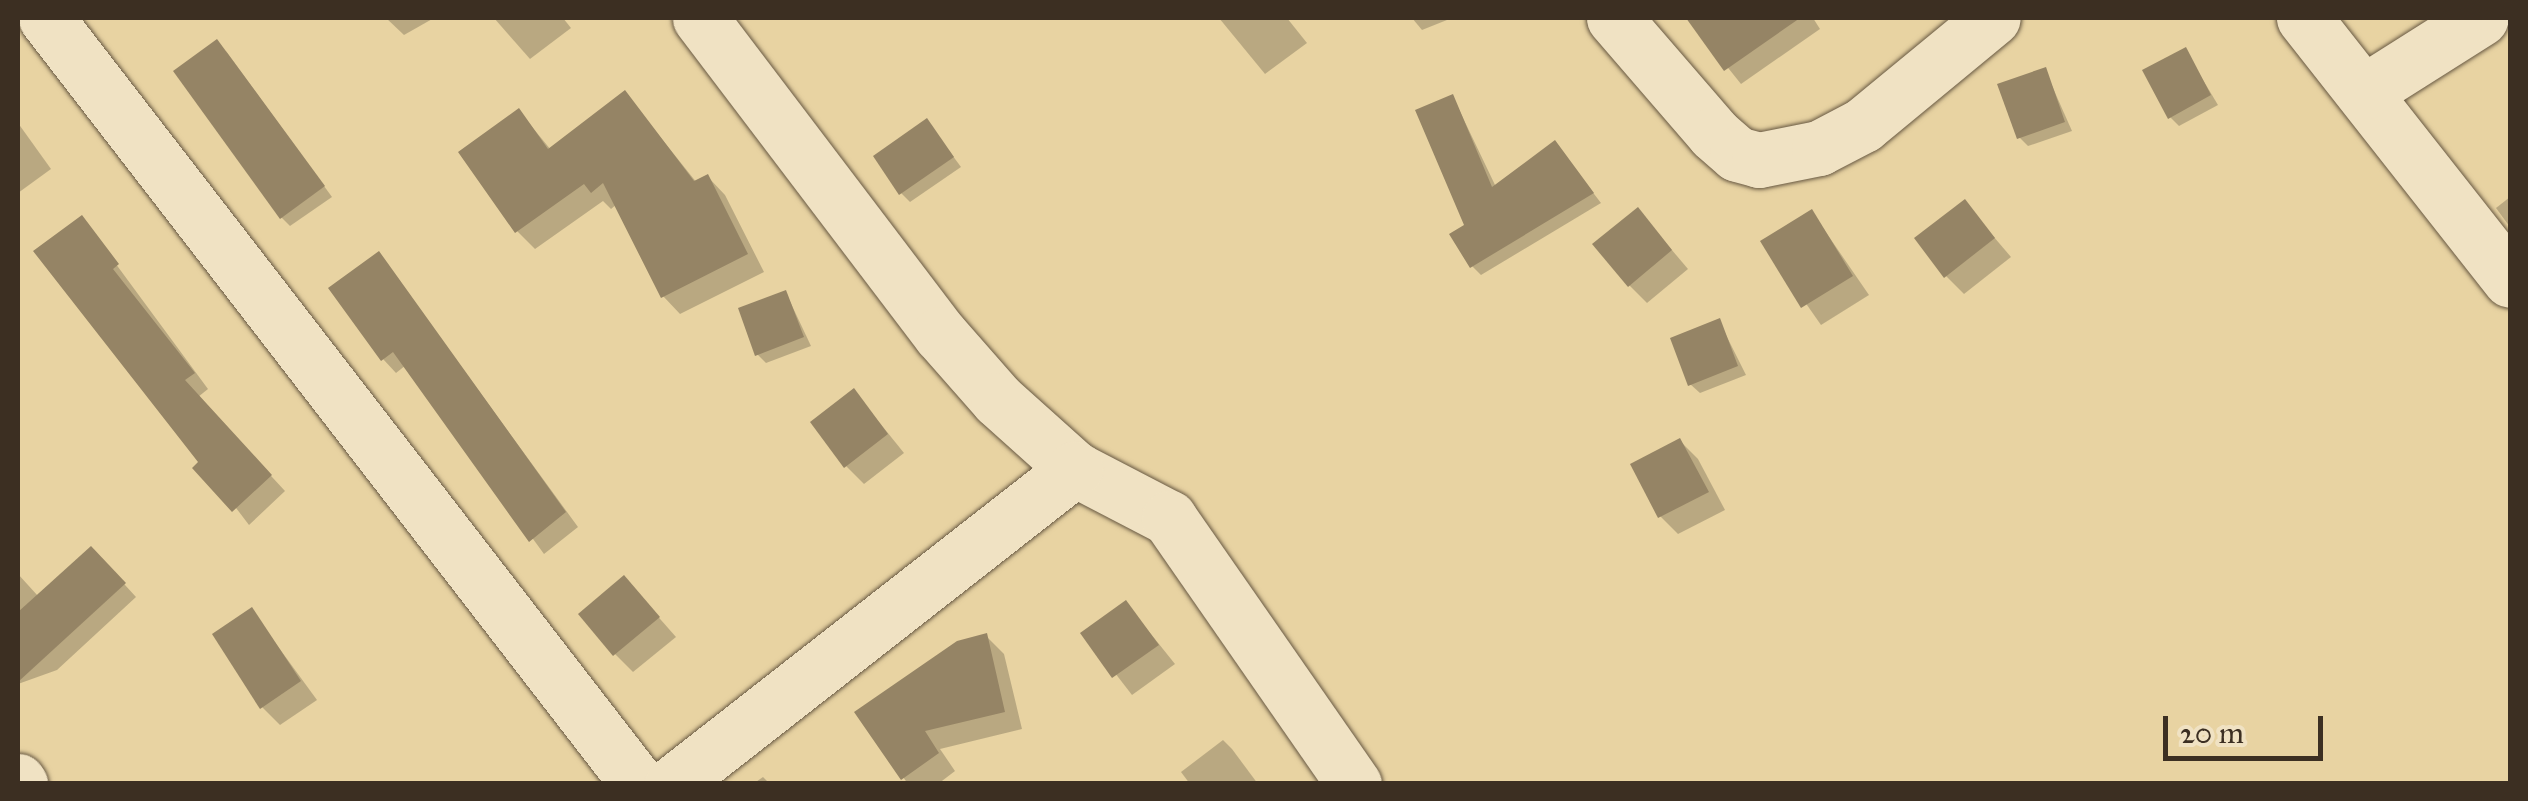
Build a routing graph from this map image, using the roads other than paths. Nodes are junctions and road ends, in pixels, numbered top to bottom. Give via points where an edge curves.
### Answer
1 (46, 18) edge
2 (700, 18) edge
3 (1614, 18) edge
4 (1993, 18) edge
5 (2304, 18) edge
6 (2481, 18) edge
7 (2364, 92) junction
8 (2510, 280) edge
9 (1075, 469) junction
10 (638, 784) edge
11 (672, 784) edge
12 (1354, 784) edge

1 - 10 street
2 - 9 street via 940,334 998,400
3 - 4 street via 1714,134 1737,154 1759,160 1820,148 1864,125
5 - 7 street
6 - 7 street
7 - 8 street
9 - 11 street
9 - 12 street via 1169,518

